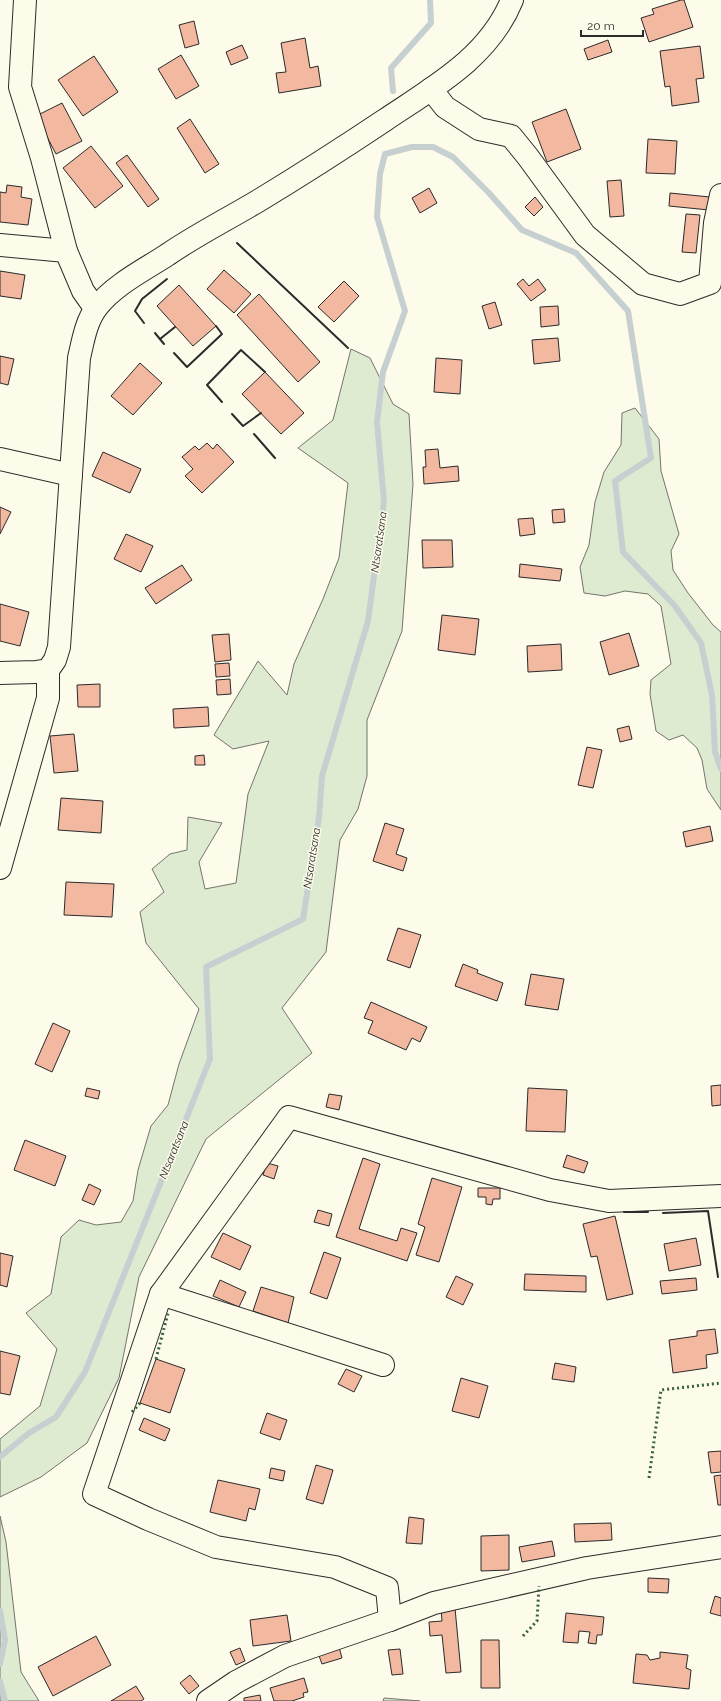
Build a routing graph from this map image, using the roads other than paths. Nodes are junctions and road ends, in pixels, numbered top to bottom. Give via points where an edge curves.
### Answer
1 (25, 0) edge
2 (512, 0) edge
3 (430, 89) junction
4 (721, 195) edge
5 (0, 245) edge
6 (66, 251) junction
7 (716, 284) edge
8 (95, 308) junction
9 (0, 460) edge
10 (71, 475) junction
11 (48, 670) junction
12 (0, 673) edge
13 (0, 868) edge
14 (721, 1196) edge
15 (161, 1294) junction
16 (383, 1365) dead end
17 (721, 1547) edge
18 (390, 1620) junction
19 (208, 1701) edge

1 - 6 street via 20,86
2 - 3 street via 497,29 469,62
3 - 7 street via 445,107 479,129 511,136 585,235 643,284 680,294
3 - 8 street via 299,176 188,241 117,288
4 - 7 street via 715,223
5 - 6 street
6 - 8 street via 83,291
8 - 10 street via 84,334 79,358
9 - 10 street
10 - 11 street via 59,647
11 - 12 street
11 - 13 street via 48,698
14 - 15 street via 610,1202 550,1190 289,1117
15 - 16 street
15 - 18 street via 94,1494 216,1547 335,1567 387,1588
17 - 18 street via 587,1568 502,1586 434,1602
18 - 19 street via 285,1656 236,1682

